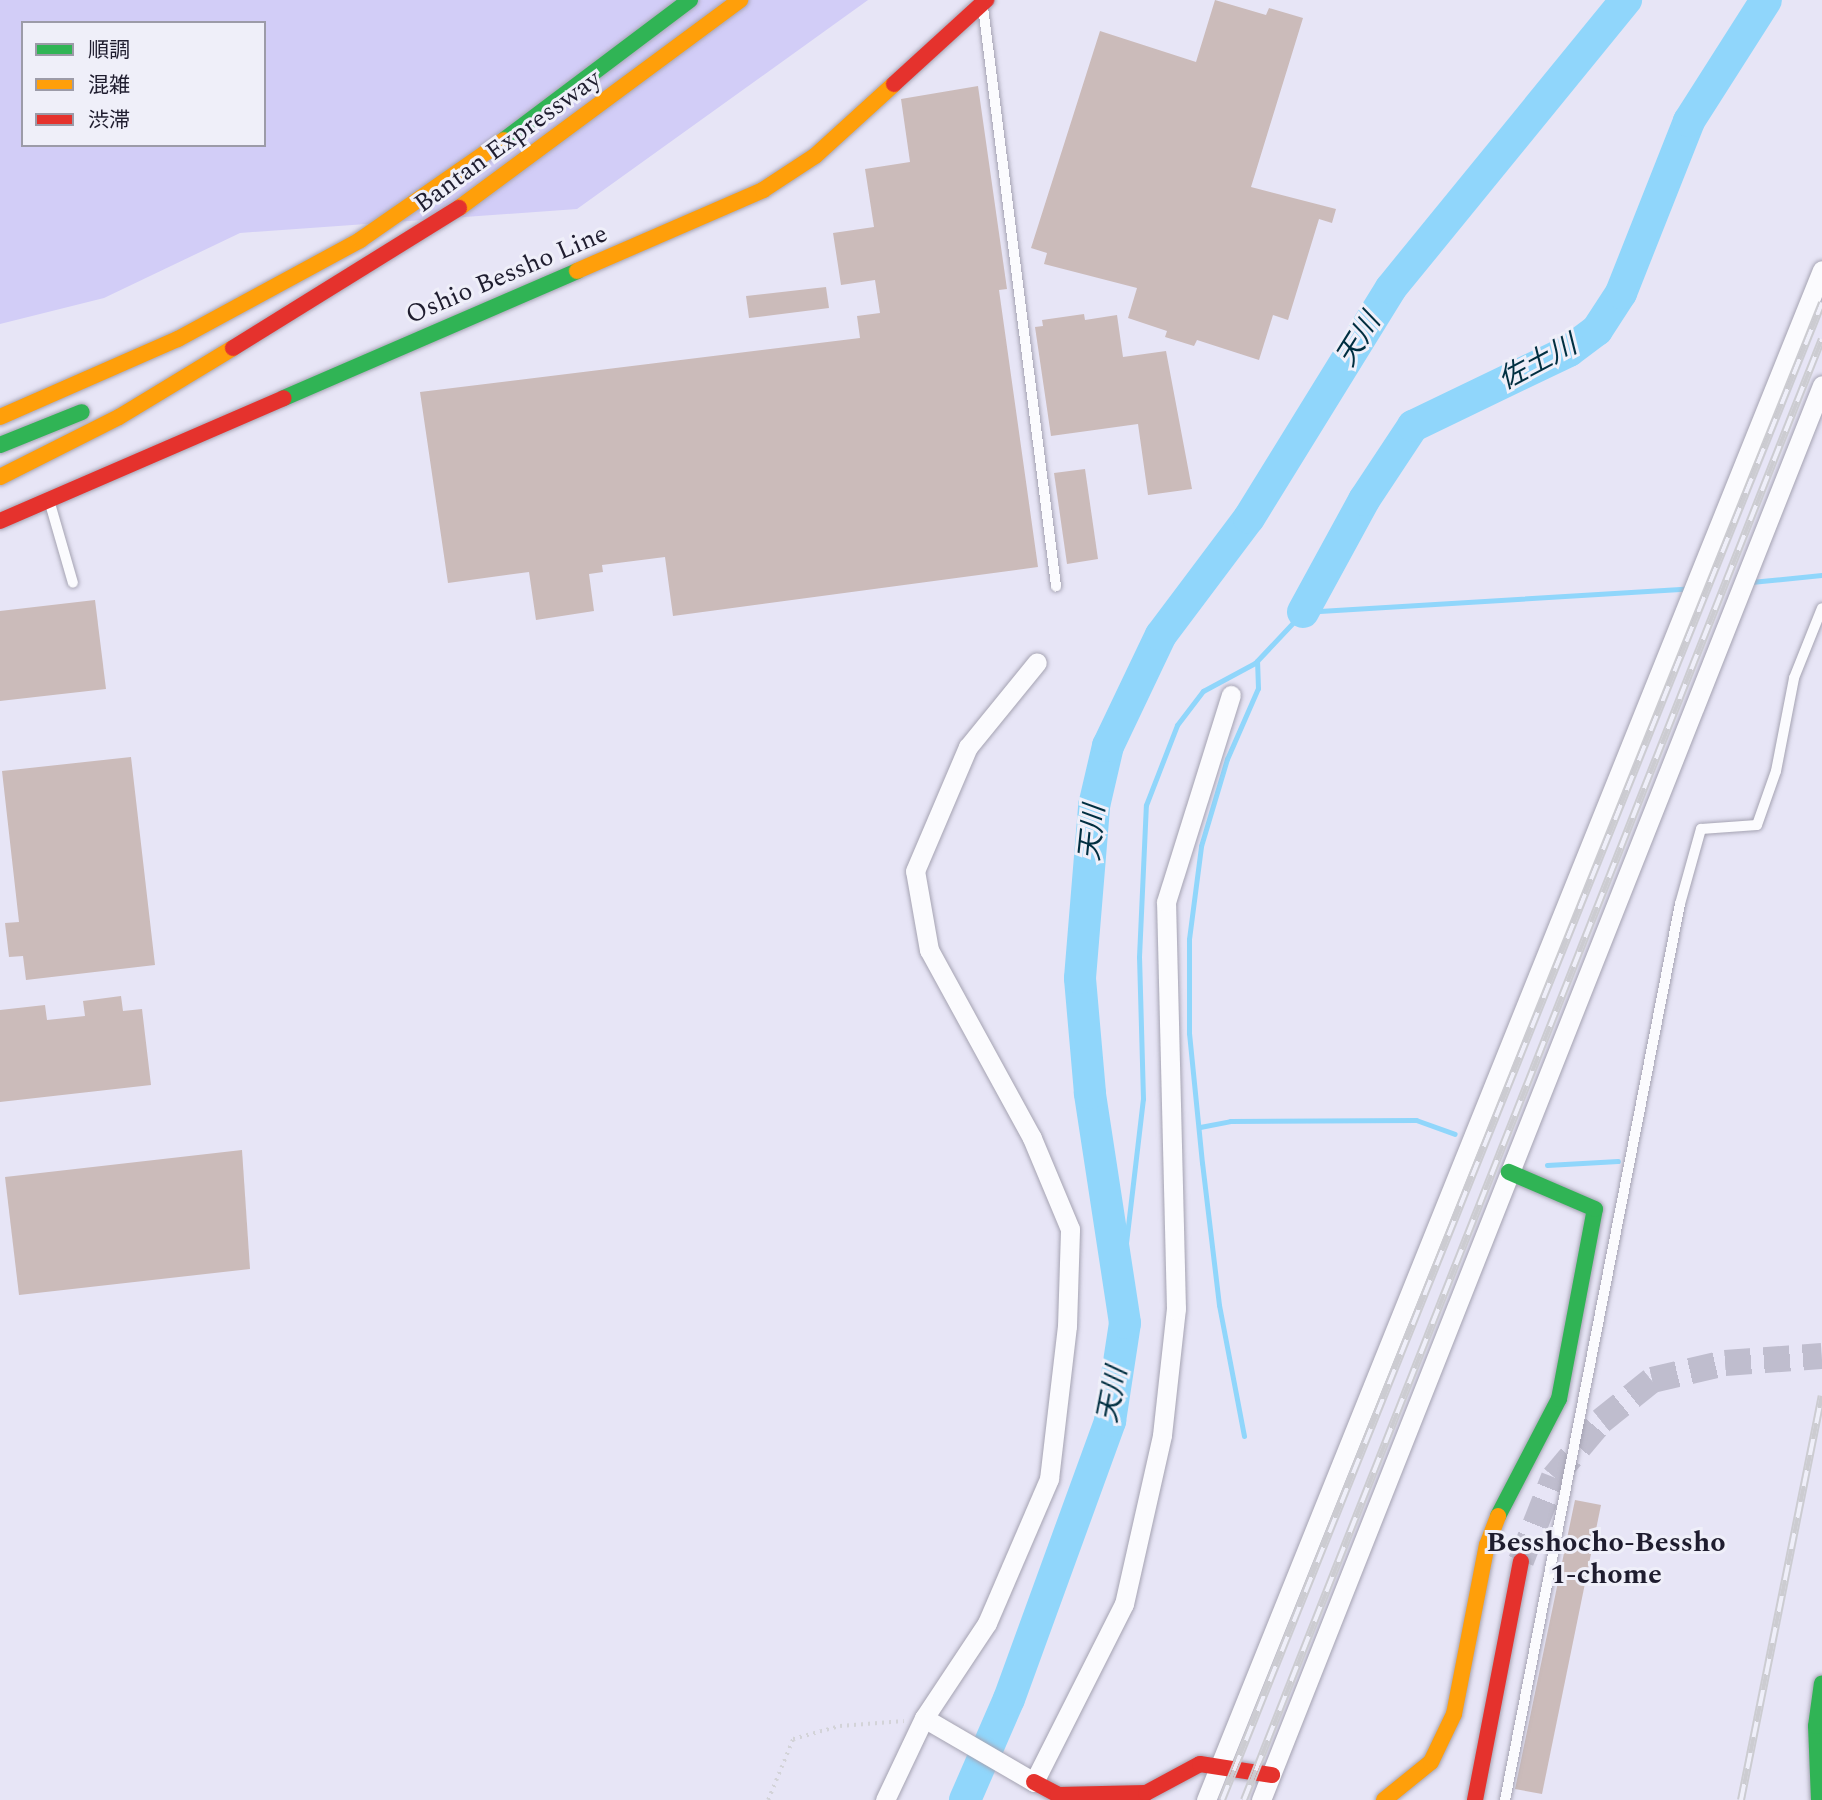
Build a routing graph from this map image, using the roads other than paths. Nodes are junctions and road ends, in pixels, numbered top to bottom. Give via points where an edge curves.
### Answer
1 (691, 0) edge
2 (740, 0) edge
3 (984, 1) edge
4 (1822, 270) edge
5 (284, 285) junction
6 (296, 308) junction
7 (1822, 385) edge
8 (0, 399) edge
9 (0, 417) edge
10 (0, 445) edge
11 (0, 477) edge
12 (49, 500) junction
13 (0, 521) edge
14 (73, 583) dead end
15 (1055, 586) dead end
16 (1822, 608) edge
17 (1037, 662) dead end
18 (1231, 695) dead end
19 (1509, 1172) junction
20 (1521, 1561) tunnel mouth
21 (1822, 1683) edge
22 (930, 1723) junction
23 (1819, 1725) edge
24 (1221, 1765) junction
25 (1272, 1775) junction
26 (1026, 1777) junction
27 (885, 1800) edge
28 (1206, 1800) edge
29 (1261, 1800) edge
30 (1384, 1800) edge
31 (1475, 1800) edge
32 (1505, 1800) edge
33 (1819, 1800) edge

1 - 5 main road, Bantan Expressway via 566,97 360,240
2 - 6 main road, Bantan Expressway via 438,224
3 - 12 main road, Oshio Bessho Line via 815,156 764,190
3 - 15 lane
4 - 24 street
5 - 8 main road via 117,358
5 - 9 main road via 144,355
6 - 10 main road via 104,403
6 - 11 main road via 119,417
7 - 19 street
12 - 13 main road, Oshio Bessho Line
12 - 14 lane
16 - 32 lane via 1794,678 1776,771 1757,825 1701,829 1680,904
17 - 22 street via 968,747 915,871 929,950 1032,1138 1070,1229 1067,1326 1049,1479 987,1623
18 - 26 street via 1166,902 1166,1044 1177,1179 1176,1309 1162,1435 1124,1604
19 - 25 street
19 - 30 main road via 1595,1209 1585,1283 1559,1399 1511,1480 1487,1545 1454,1713 1431,1762
20 - 31 main road
21 - 23 main road
22 - 26 street
22 - 27 street
23 - 33 main road
24 - 25 main road
24 - 26 main road via 1200,1765 1146,1793 1058,1794
24 - 28 street
25 - 29 street

